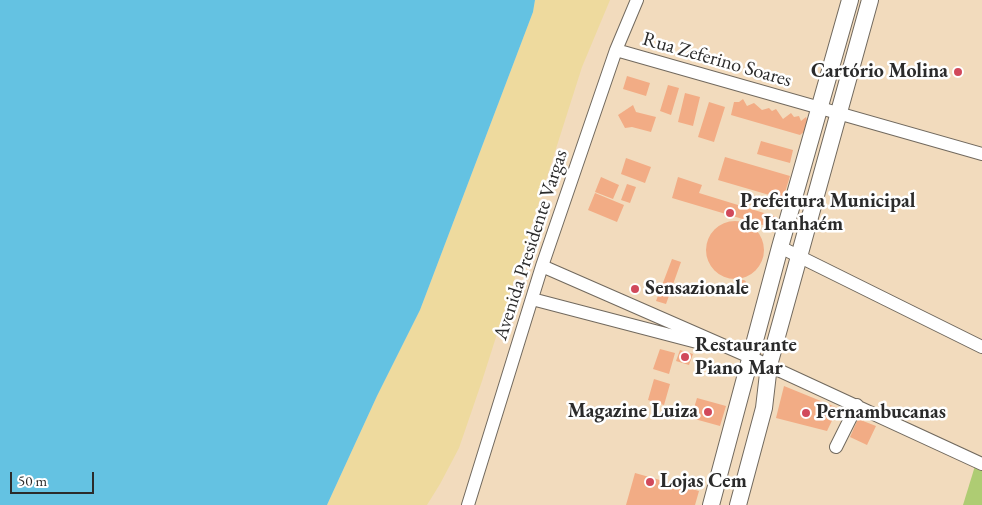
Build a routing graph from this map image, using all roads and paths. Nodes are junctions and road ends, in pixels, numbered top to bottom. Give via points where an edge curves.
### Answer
1 (637, 0) edge
2 (850, 0) edge
3 (870, 0) edge
4 (616, 50) junction
5 (818, 108) junction
6 (839, 114) junction
7 (982, 154) edge
8 (780, 247) junction
9 (799, 257) junction
10 (542, 266) junction
11 (532, 299) junction
12 (982, 347) edge
13 (750, 357) junction
14 (769, 365) junction
15 (857, 405) junction
16 (836, 447) dead end
17 (982, 464) edge
18 (468, 505) edge
19 (711, 505) edge
20 (738, 505) edge

1 - 4 street, Avenida Presidente Vargas
2 - 5 main road
3 - 6 main road
4 - 5 street, Rua Zeferino Soares
4 - 10 street, Avenida Presidente Vargas
5 - 6 street, Rua Zeferino Soares
5 - 8 main road
6 - 7 street, Rua Zeferino Soares
6 - 9 main road
8 - 9 street
8 - 13 main road
9 - 12 street
9 - 14 main road
10 - 11 street, Avenida Presidente Vargas
10 - 13 street
11 - 13 street
11 - 18 street, Avenida Presidente Vargas
13 - 14 street
13 - 19 main road
14 - 15 street
14 - 20 main road via 764,408
15 - 16 street
15 - 17 street

